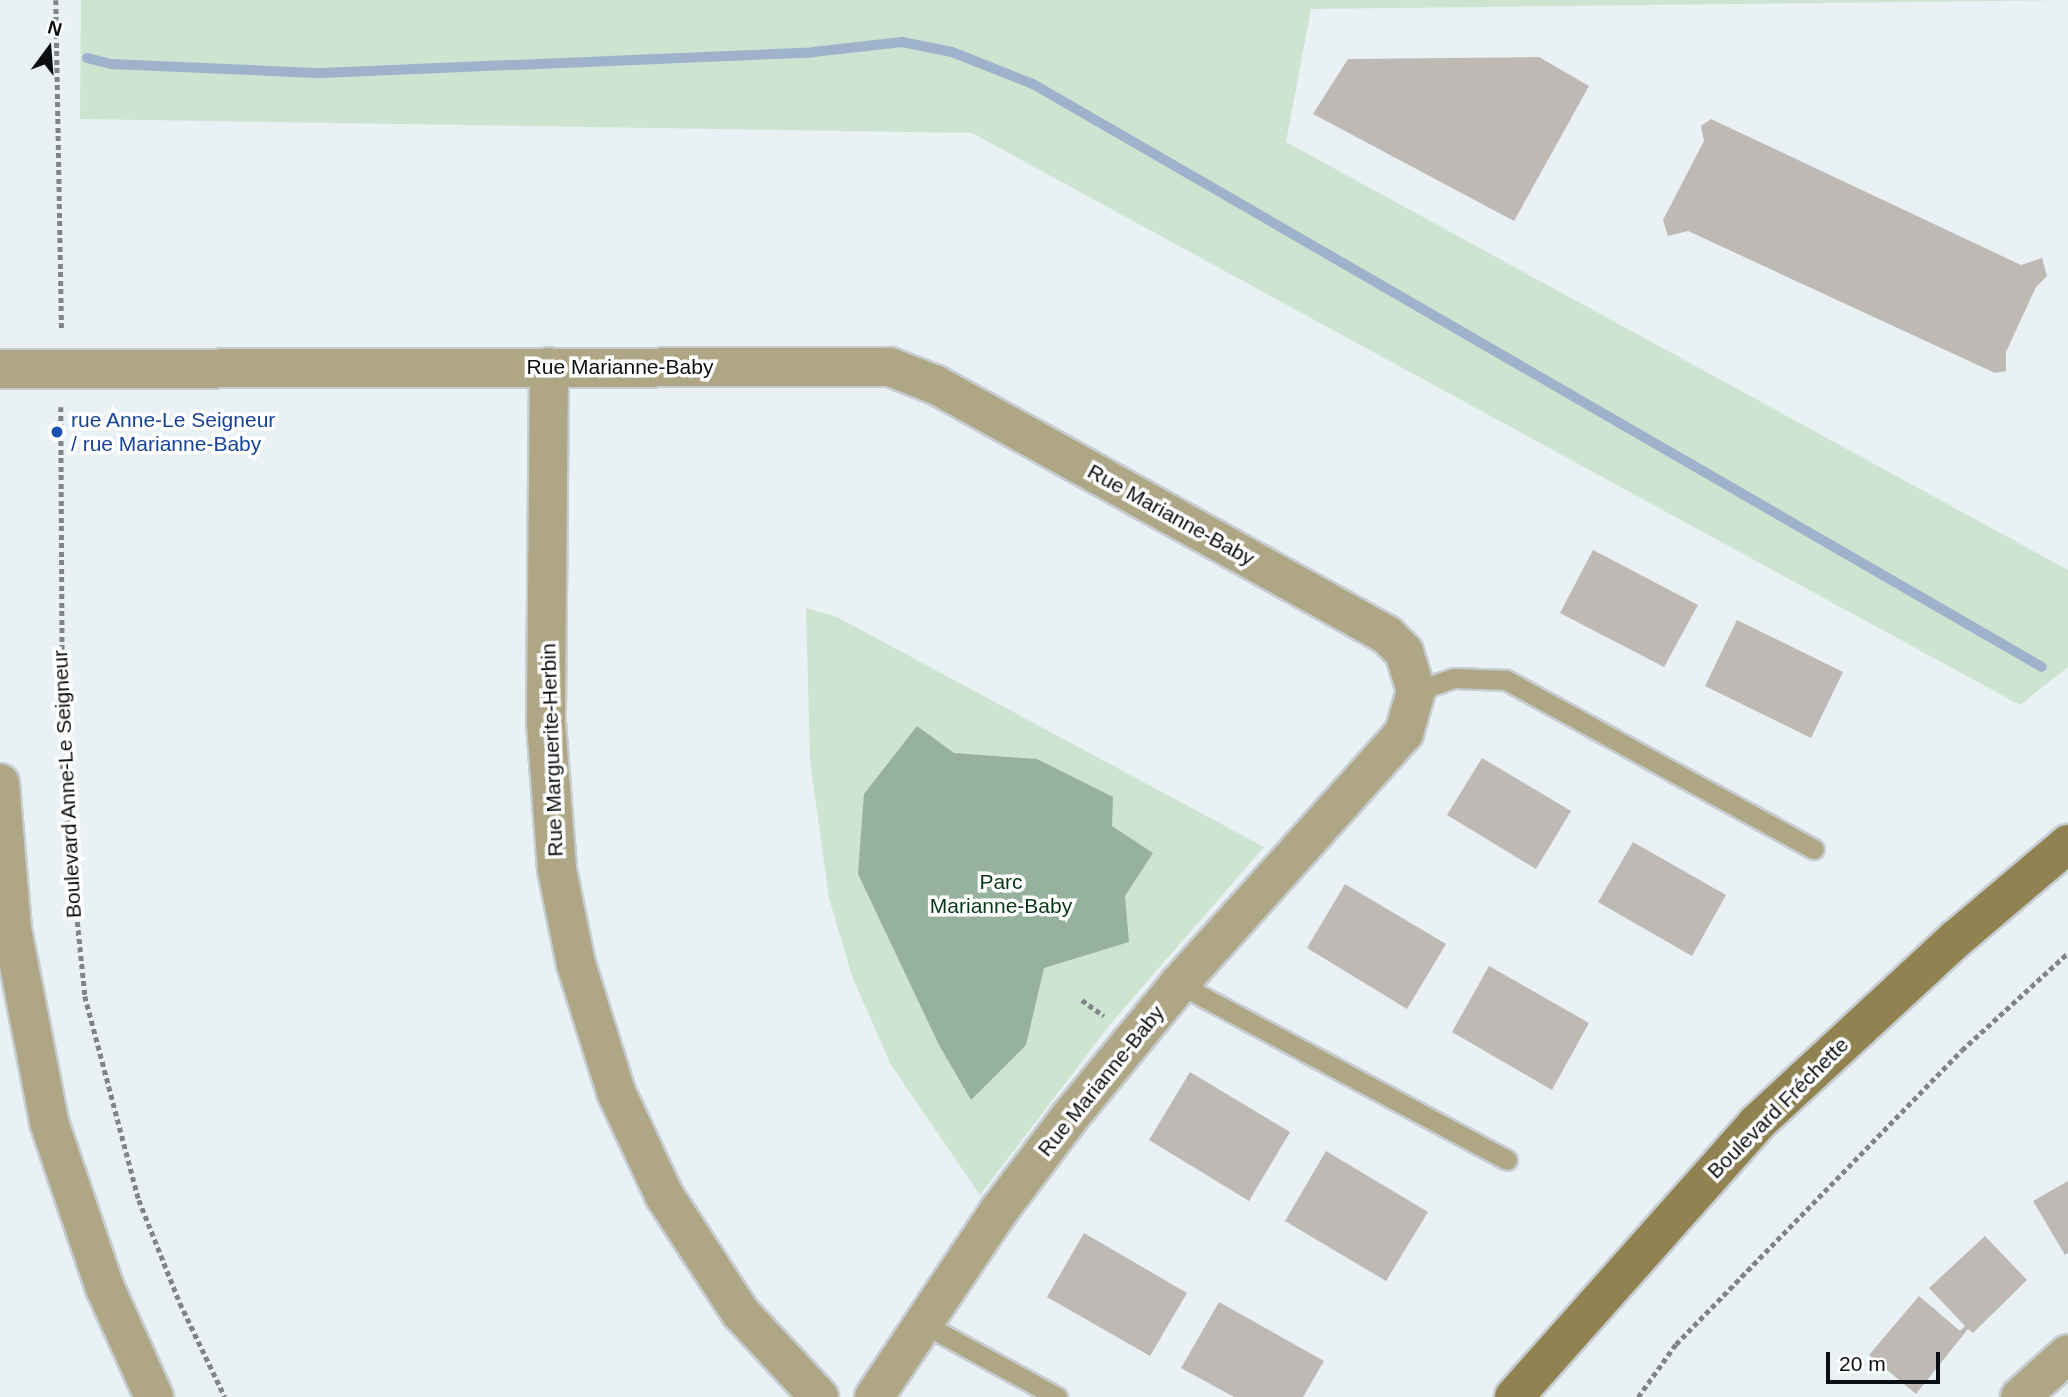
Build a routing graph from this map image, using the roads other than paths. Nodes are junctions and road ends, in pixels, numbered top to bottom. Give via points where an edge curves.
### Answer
1 (549, 367) junction
2 (0, 369) edge
3 (1416, 691) junction
4 (0, 783) edge
5 (2068, 844) edge
6 (1814, 849) dead end
7 (1178, 984) junction
8 (1507, 1160) dead end
9 (922, 1323) junction
10 (2068, 1354) edge
11 (154, 1397) edge
12 (819, 1397) edge
13 (874, 1397) edge
14 (1057, 1397) edge
15 (1514, 1397) edge
16 (2020, 1397) edge

1 - 2 street, Rue Marianne-Baby
1 - 3 street, Rue Marianne-Baby via 906,371 1387,635 1411,663
1 - 12 street, Rue Marguerite-Herbin via 546,723 557,870 576,964 616,1092 664,1195 740,1312
3 - 6 lane via 1454,678 1506,680
3 - 7 street, Rue Marianne-Baby via 1410,720 1394,747
4 - 11 street via 12,929 49,1122 105,1288
5 - 15 main road, Boulevard Fréchette via 1956,939 1756,1124
7 - 8 lane
7 - 9 street, Rue Marianne-Baby via 1004,1204
9 - 13 street, Rue Marianne-Baby
9 - 14 lane
10 - 16 street

